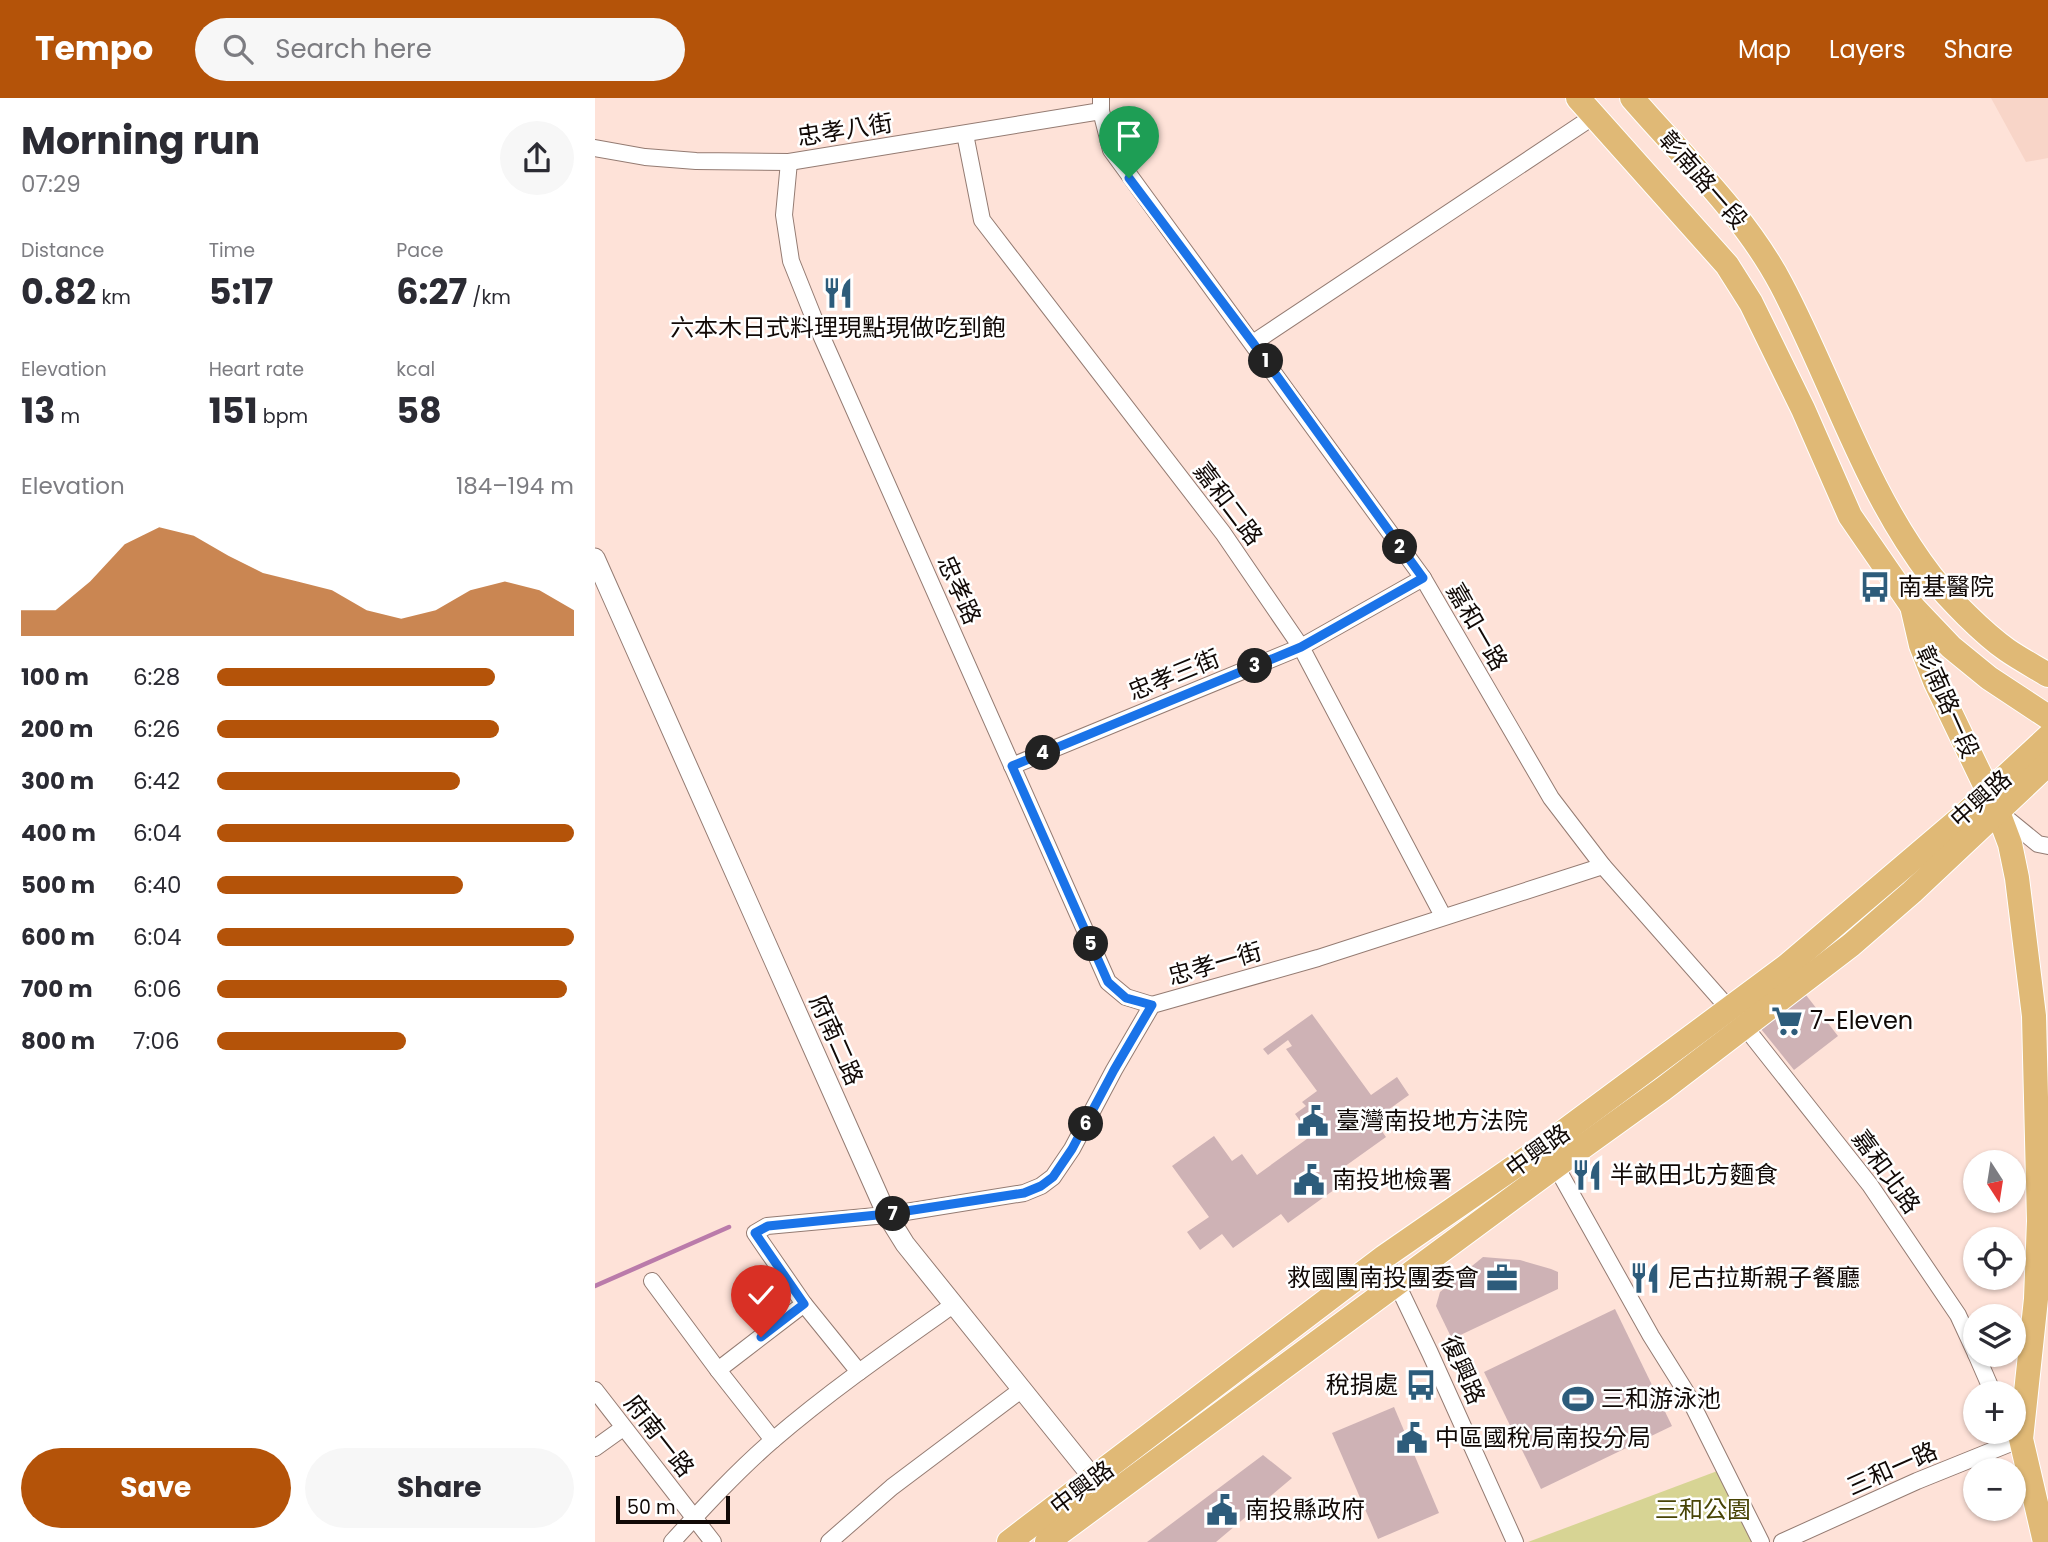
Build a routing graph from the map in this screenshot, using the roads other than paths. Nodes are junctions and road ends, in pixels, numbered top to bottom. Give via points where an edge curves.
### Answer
1 (1632, 98) edge
2 (1101, 105) edge
3 (1586, 107) edge
4 (965, 134) junction
5 (595, 148) edge
6 (789, 162) junction
7 (1253, 343) junction
8 (595, 558) edge
9 (1423, 578) junction
10 (1912, 606) junction
11 (1301, 647) junction
12 (2048, 675) edge
13 (2048, 717) edge
14 (2048, 737) edge
15 (2048, 764) edge
16 (1012, 766) junction
17 (1993, 803) junction
18 (2048, 846) edge
19 (1603, 866) junction
20 (1443, 916) junction
21 (1152, 1005) junction
22 (1737, 1019) junction
23 (1550, 1156) junction
24 (887, 1214) junction
25 (1384, 1257) junction
26 (652, 1281) dead end
27 (1397, 1283) junction
28 (804, 1304) junction
29 (953, 1305) junction
30 (1963, 1326) edge
31 (717, 1370) junction
32 (859, 1372) junction
33 (2025, 1381) edge
34 (595, 1390) edge
35 (1021, 1390) junction
36 (623, 1427) junction
37 (773, 1440) junction
38 (1997, 1444) edge
39 (2020, 1444) edge
40 (595, 1448) edge
41 (1099, 1489) junction
42 (694, 1518) junction
43 (672, 1542) edge
44 (713, 1542) edge
45 (829, 1542) edge
46 (1009, 1542) edge
47 (1047, 1542) edge
48 (1515, 1542) edge
49 (1761, 1542) edge
50 (1782, 1542) edge
51 (2045, 1542) edge

1 - 12 main road, 彰南路一段 via 1759,246 1874,484 1932,577 2005,649
2 - 4 street, 忠孝八街
2 - 7 street, 嘉和一路 via 1111,150
3 - 7 street
3 - 10 main road, 彰南路一段 via 1727,265 1803,409 1850,516
4 - 6 street, 忠孝八街
4 - 11 street, 嘉和二路 via 982,220 1223,533
5 - 6 street, 忠孝八街 via 645,158
6 - 16 street, 忠孝路 via 784,215 791,261
7 - 9 street, 嘉和一路
8 - 24 street, 府南二路
9 - 11 street, 忠孝三街
9 - 19 street, 嘉和一路 via 1551,798
10 - 13 main road, 彰南路一段 via 1951,647
10 - 17 main road, 彰南路一段 via 1935,681
11 - 16 street, 忠孝三街
11 - 20 street, 嘉和二路
14 - 17 main road, 中興路
15 - 17 main road, 中興路
16 - 21 street, 忠孝路 via 1108,982 1126,998
17 - 18 street via 2038,844
17 - 22 main road, 中興路 via 1851,946
17 - 33 main road, 彰南路一段 via 2010,844 2017,878 2034,1029 2039,1234
19 - 20 street, 忠孝一街
19 - 22 street, 嘉和一路
20 - 21 street, 忠孝一街 via 1318,958
21 - 24 street, 忠孝一街 via 1053,1177 1024,1193
22 - 23 main road, 中興路 via 1663,1089
22 - 30 street, 嘉和北路 via 1870,1185
23 - 25 main road, 中興路
23 - 27 main road, 中興路
23 - 49 street via 1686,1392
24 - 28 street, 忠孝一街 via 768,1226 755,1233
24 - 29 street, 府南二路
25 - 27 street, 復興路
25 - 41 main road, 中興路
26 - 31 street
27 - 41 main road, 中興路
27 - 48 street, 復興路
28 - 31 street
28 - 32 street
29 - 32 street
29 - 35 street, 府南二路
31 - 37 street
32 - 37 street
34 - 36 street, 府南一路
35 - 41 street, 府南二路
35 - 45 street via 892,1487
36 - 40 street
36 - 42 street, 府南一路
37 - 42 street
38 - 50 street, 三和一路
39 - 51 main road, 彰南路一段
41 - 46 main road, 中興路
41 - 47 main road, 中興路
42 - 43 street
42 - 44 street, 府南一路

